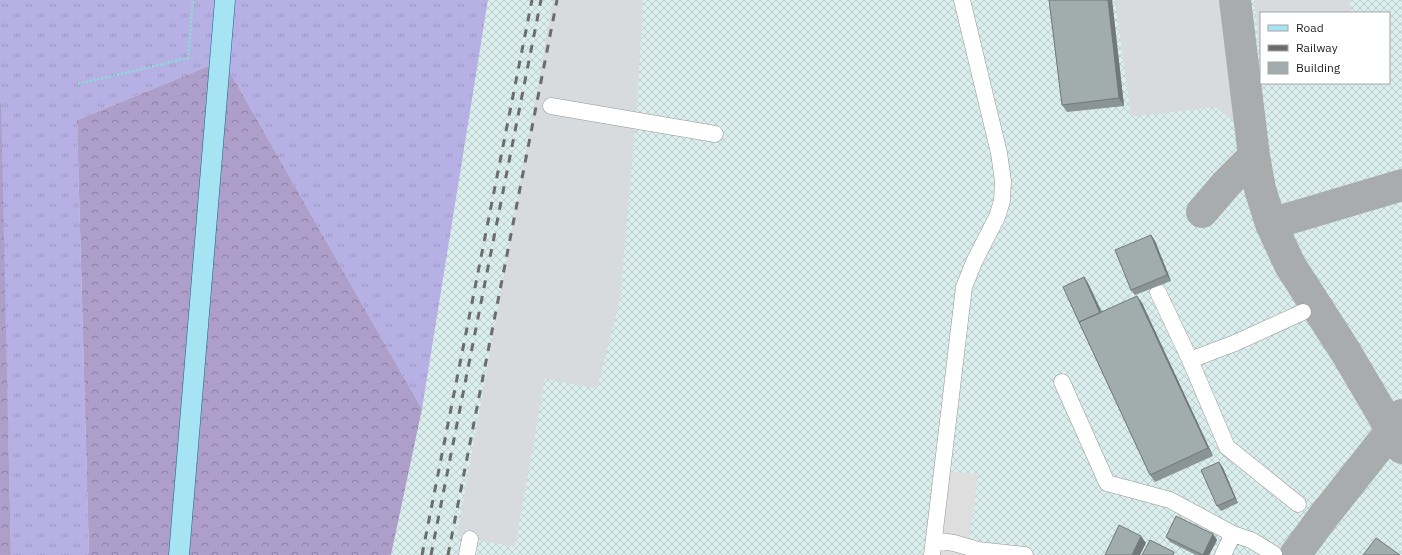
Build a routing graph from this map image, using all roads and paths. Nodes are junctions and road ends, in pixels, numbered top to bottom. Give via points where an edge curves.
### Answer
1 (193, 0) edge
2 (225, 0) edge
3 (962, 0) edge
4 (78, 84) dead end
5 (551, 106) dead end
6 (715, 134) dead end
7 (1158, 292) dead end
8 (1303, 312) dead end
9 (1190, 360) junction
10 (1062, 382) dead end
11 (1298, 504) dead end
12 (1233, 534) junction
13 (470, 539) dead end
14 (933, 547) edge
15 (1274, 554) dead end
16 (179, 555) edge
17 (467, 555) edge
18 (1025, 555) edge
19 (1223, 555) edge

1 - 4 path via 188,58
2 - 16 main road
3 - 14 lane via 999,153 1003,181 1002,200 997,217 964,287
5 - 6 lane
7 - 9 lane
8 - 9 lane via 1235,344
9 - 11 lane via 1227,447
10 - 12 lane via 1107,483 1170,500
12 - 15 lane via 1251,540
12 - 19 lane
13 - 17 lane
14 - 18 lane via 954,543 978,550

